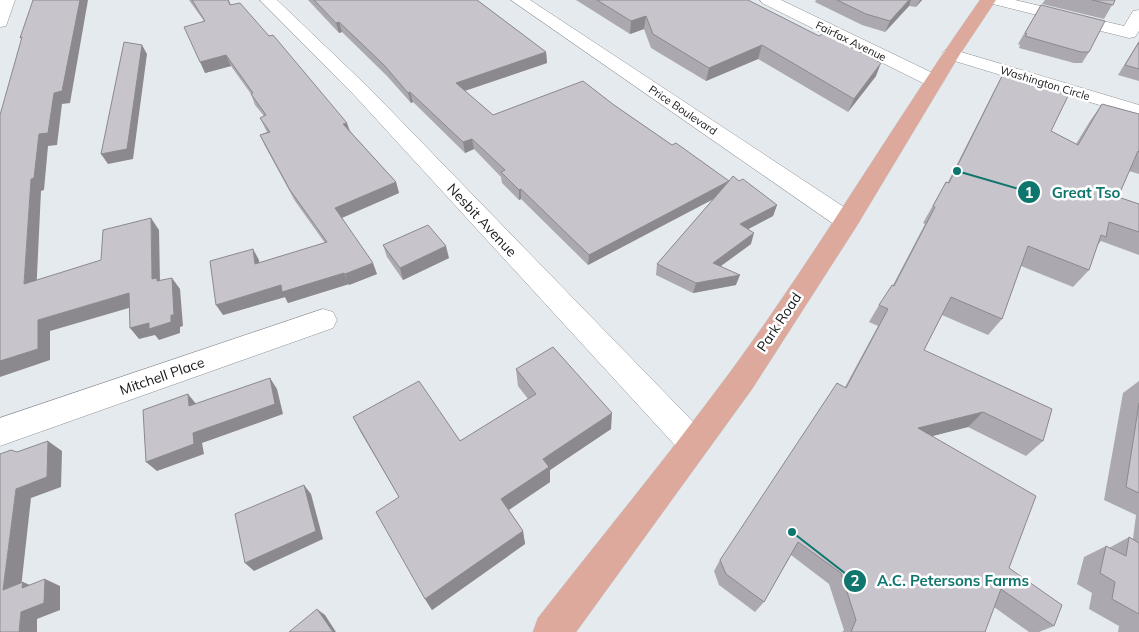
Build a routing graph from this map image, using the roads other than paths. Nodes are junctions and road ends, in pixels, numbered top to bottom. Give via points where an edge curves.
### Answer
1 (7, 0) edge
2 (268, 0) edge
3 (519, 0) edge
4 (768, 0) edge
5 (988, 0) edge
6 (995, 0) edge
7 (1139, 15) edge
8 (0, 22) edge
9 (1134, 34) edge
10 (951, 54) junction
11 (934, 81) junction
12 (1139, 111) edge
13 (847, 221) junction
14 (323, 320) dead end
15 (0, 432) edge
16 (693, 443) junction
17 (552, 632) edge

1 - 8 street
2 - 16 street, Nesbit Avenue via 362,92
3 - 13 street, Price Boulevard
4 - 11 street, Fairfax Avenue
5 - 10 main road, Park Road
6 - 9 street
7 - 9 street
10 - 11 main road, Park Road
10 - 12 street, Washington Circle
11 - 13 main road, Park Road
13 - 16 main road, Park Road via 741,380
14 - 15 street, Mitchell Place
16 - 17 main road, Park Road

